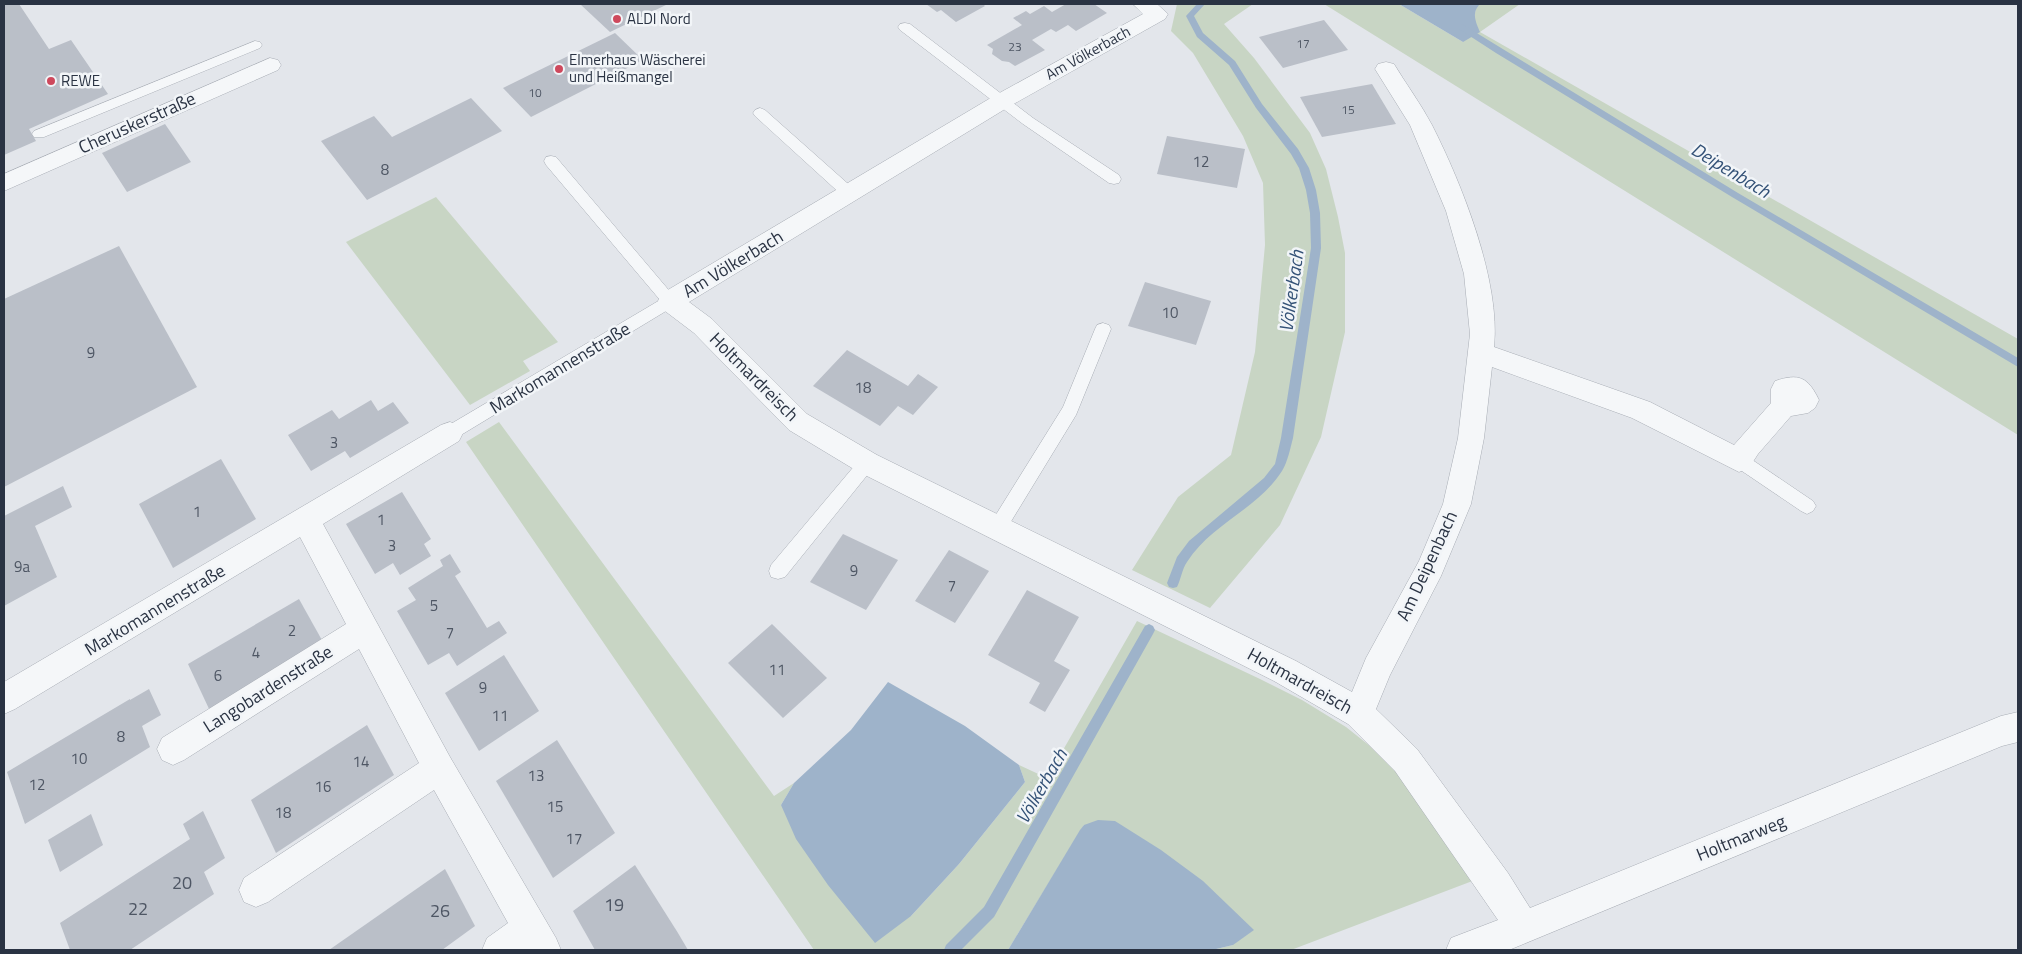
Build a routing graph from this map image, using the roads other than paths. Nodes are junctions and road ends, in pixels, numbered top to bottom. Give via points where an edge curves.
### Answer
1 (1143, 4) edge
2 (905, 27) dead end
3 (255, 45) dead end
4 (270, 65) dead end
5 (1386, 68) dead end
6 (1002, 101) junction
7 (760, 113) dead end
8 (39, 134) dead end
9 (551, 161) dead end
10 (1114, 179) dead end
11 (4, 182) edge
12 (850, 194) junction
13 (670, 301) junction
14 (1103, 329) dead end
15 (1481, 353) junction
16 (1784, 406) dead end
17 (450, 433) joint
18 (1739, 460) junction
19 (867, 463) junction
20 (1807, 506) dead end
21 (306, 520) junction
22 (998, 527) junction
23 (778, 571) dead end
24 (363, 630) junction
25 (4, 699) edge
26 (1359, 713) junction
27 (2018, 727) edge
28 (173, 748) dead end
29 (439, 768) junction
30 (256, 890) dead end
31 (1523, 928) junction
32 (537, 939) edge
33 (499, 950) edge
34 (1463, 950) edge

1 - 6 street, Am Völkerbach via 1158,14
2 - 6 lane
3 - 8 lane
4 - 11 street, Cheruskerstraße
5 - 15 street, Am Deipenbach via 1421,125 1458,211 1476,274
6 - 10 lane
6 - 12 street, Am Völkerbach
7 - 12 lane
9 - 13 lane, Am Völkerbach
12 - 13 street, Am Völkerbach
13 - 17 lane, Markomannenstraße
13 - 19 street, Holtmardreisch via 703,326 798,422
14 - 22 lane via 1070,410
15 - 18 street via 1641,410
15 - 26 street, Am Deipenbach via 1471,438 1457,504 1431,567 1377,668
16 - 18 street
17 - 21 street, Markomannenstraße
18 - 20 lane
19 - 22 street, Holtmardreisch
19 - 23 lane
21 - 24 street
21 - 25 street, Markomannenstraße
22 - 26 street, Holtmardreisch via 1285,671
24 - 28 street, Langobardenstraße
24 - 29 street
26 - 31 street, Holtmardreisch via 1406,760
27 - 31 street, Holtmarweg via 2001,731
29 - 30 street
29 - 32 street
31 - 34 street, Holtmarweg
32 - 33 street

